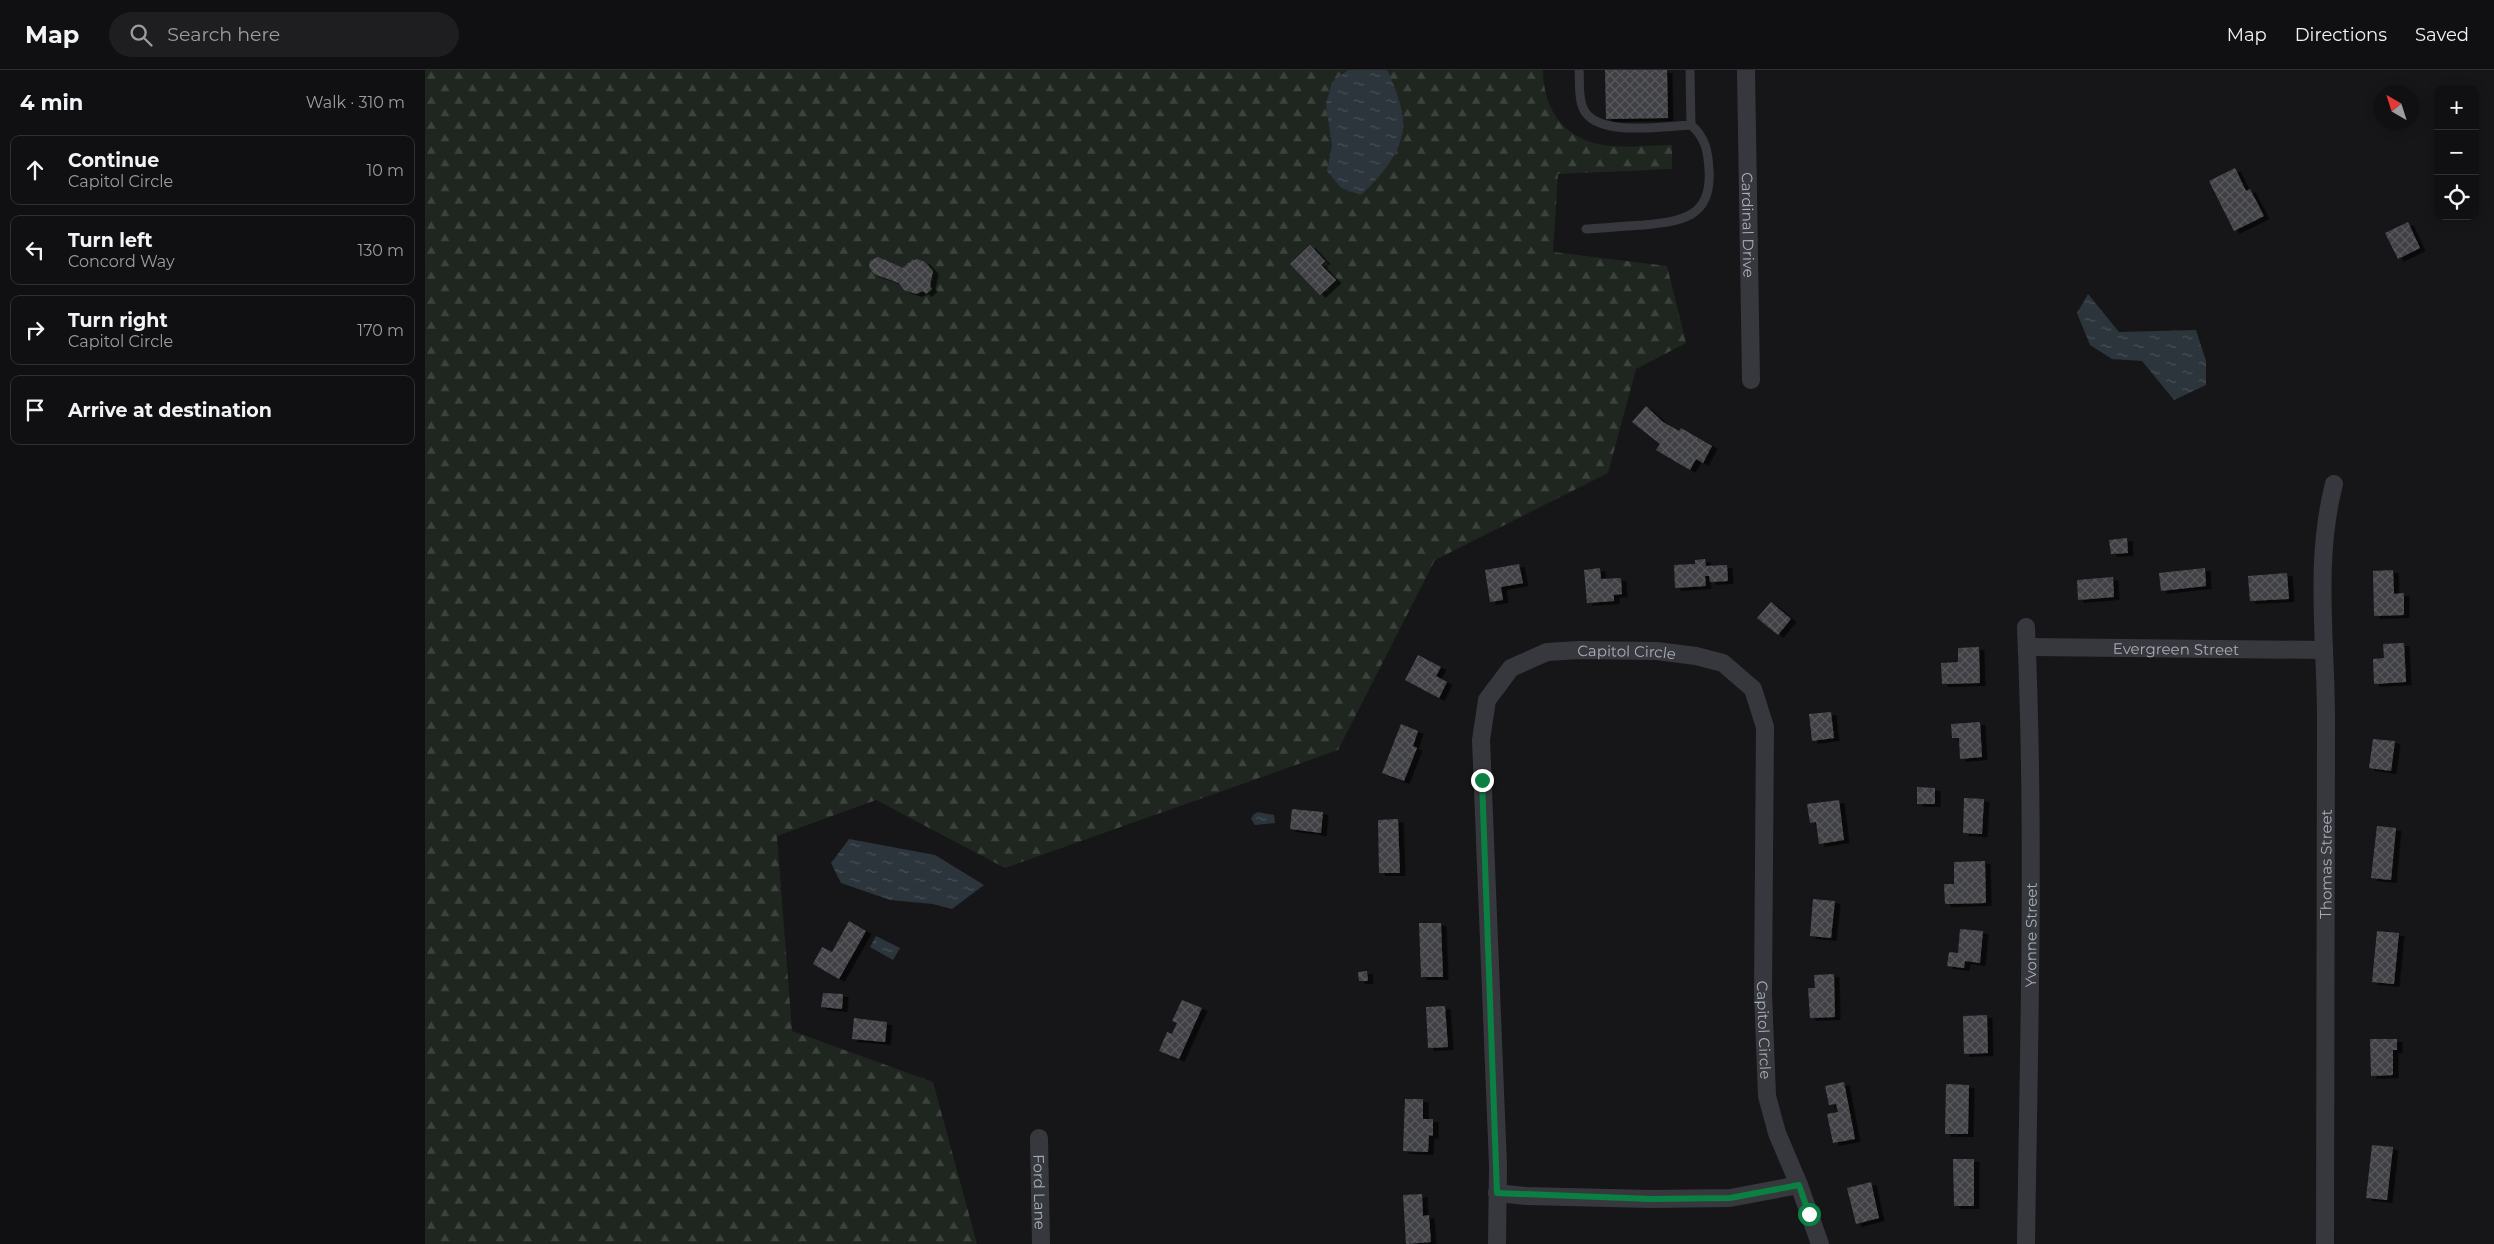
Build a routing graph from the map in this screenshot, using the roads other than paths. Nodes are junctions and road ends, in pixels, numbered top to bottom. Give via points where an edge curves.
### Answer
1 (1579, 70) edge
2 (1691, 70) edge
3 (1747, 70) edge
4 (1691, 125) junction
5 (1586, 229) dead end
6 (1751, 380) dead end
7 (2334, 484) dead end
8 (2026, 627) dead end
9 (2027, 647) junction
10 (2324, 650) junction
11 (1039, 1138) dead end
12 (1799, 1185) junction
13 (1497, 1193) junction
14 (1041, 1244) edge
15 (1497, 1244) edge
16 (1820, 1244) edge
17 (2026, 1244) edge
18 (2325, 1244) edge

1 - 4 lane via 1582,107 1587,117 1598,124 1614,128
2 - 4 lane
3 - 6 street, Cardinal Drive
4 - 5 lane via 1707,149 1710,185 1697,211 1670,222
7 - 10 street, Thomas Street via 2327,510 2323,549
8 - 9 street, Yvonne Street
9 - 10 street, Evergreen Street
9 - 17 street, Yvonne Street via 2032,901
10 - 18 street, Thomas Street
11 - 14 street, Ford Lane
12 - 13 street via 1730,1198 1641,1199
12 - 13 street, Capitol Circle via 1777,1133 1767,1096 1763,993 1765,728 1753,690 1723,663 1696,656 1657,651 1579,650 1547,652 1511,668 1487,700 1481,740
12 - 16 street, Capitol Circle
13 - 15 street, Capitol Circle

